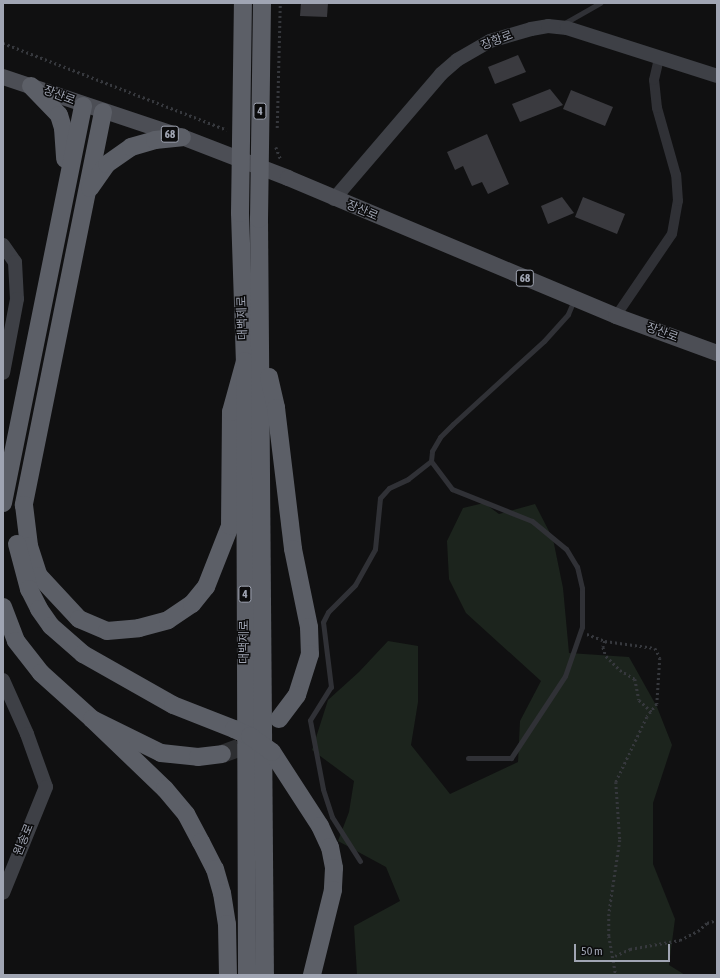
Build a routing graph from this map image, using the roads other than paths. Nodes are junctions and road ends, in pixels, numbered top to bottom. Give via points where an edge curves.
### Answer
1 (243, 3) edge
2 (262, 3) edge
3 (600, 3) edge
4 (557, 27) junction
5 (659, 58) junction
6 (717, 76) edge
7 (3, 77) edge
8 (31, 86) junction
9 (83, 106) junction
10 (103, 112) junction
11 (182, 137) junction
12 (66, 186) junction
13 (86, 194) junction
14 (334, 199) junction
15 (3, 245) edge
16 (574, 299) junction
17 (616, 316) junction
18 (262, 348) junction
19 (717, 352) edge
20 (245, 361) junction
21 (3, 373) edge
22 (431, 461) junction
23 (3, 503) edge
24 (24, 505) junction
25 (3, 607) edge
26 (3, 680) edge
27 (92, 719) junction
28 (279, 719) dead end
29 (222, 754) tunnel mouth
30 (468, 758) dead end
31 (360, 861) dead end
32 (3, 893) edge
33 (228, 975) edge
34 (247, 975) edge
35 (264, 975) edge
36 (312, 975) edge

1 - 20 highway, 대백제로 / 4, bridge via 240,213
2 - 18 highway, 대백제로 / 4, bridge via 259,219
3 - 4 lane
4 - 5 street, 장항로
4 - 14 street, 장항로 via 531,29 490,41 457,60 440,74
5 - 6 street, 장항로
5 - 17 street via 654,80 657,108 676,175 678,201 672,234
7 - 8 main road, 장산로 / 68
8 - 9 main road, 장산로 / 68
8 - 12 highway via 59,115 65,142
9 - 10 main road, 장산로 / 68
9 - 12 highway
10 - 11 main road, 장산로 / 68
10 - 13 highway
11 - 13 highway via 155,140 131,147 107,164
11 - 14 main road, 장산로 / 68 via 288,178
12 - 23 highway
13 - 24 highway
14 - 16 main road, 장산로 / 68
15 - 21 street via 15,262 17,299
16 - 17 main road, 장산로 / 68
16 - 22 lane via 568,314 544,341 440,437
17 - 19 main road, 장산로 / 68
18 - 28 highway via 276,408 287,512 309,627 310,654 297,695
18 - 35 highway, 대백제로
20 - 24 highway via 231,412 230,526 206,587 186,608 168,620 139,628 107,631 79,619 39,576 29,546
20 - 34 highway, 대백제로 / 4
22 - 30 lane via 452,489 474,500 487,502 532,521 566,549 578,567 584,608 582,627 565,676 510,758
22 - 31 lane via 408,479 389,488 380,498 375,549 355,586 328,612 323,622 331,687 310,720 323,789 332,817
24 - 36 highway, bridge via 16,542 29,589 51,626 83,654 144,690 173,705 250,736 272,752 320,826 330,847 334,868 333,890
25 - 27 highway via 16,641 42,673
26 - 32 street, 원송로 via 27,734 46,787
27 - 29 highway via 161,753 198,757
27 - 33 highway via 166,789 186,814 202,842 215,869 222,893 227,924

